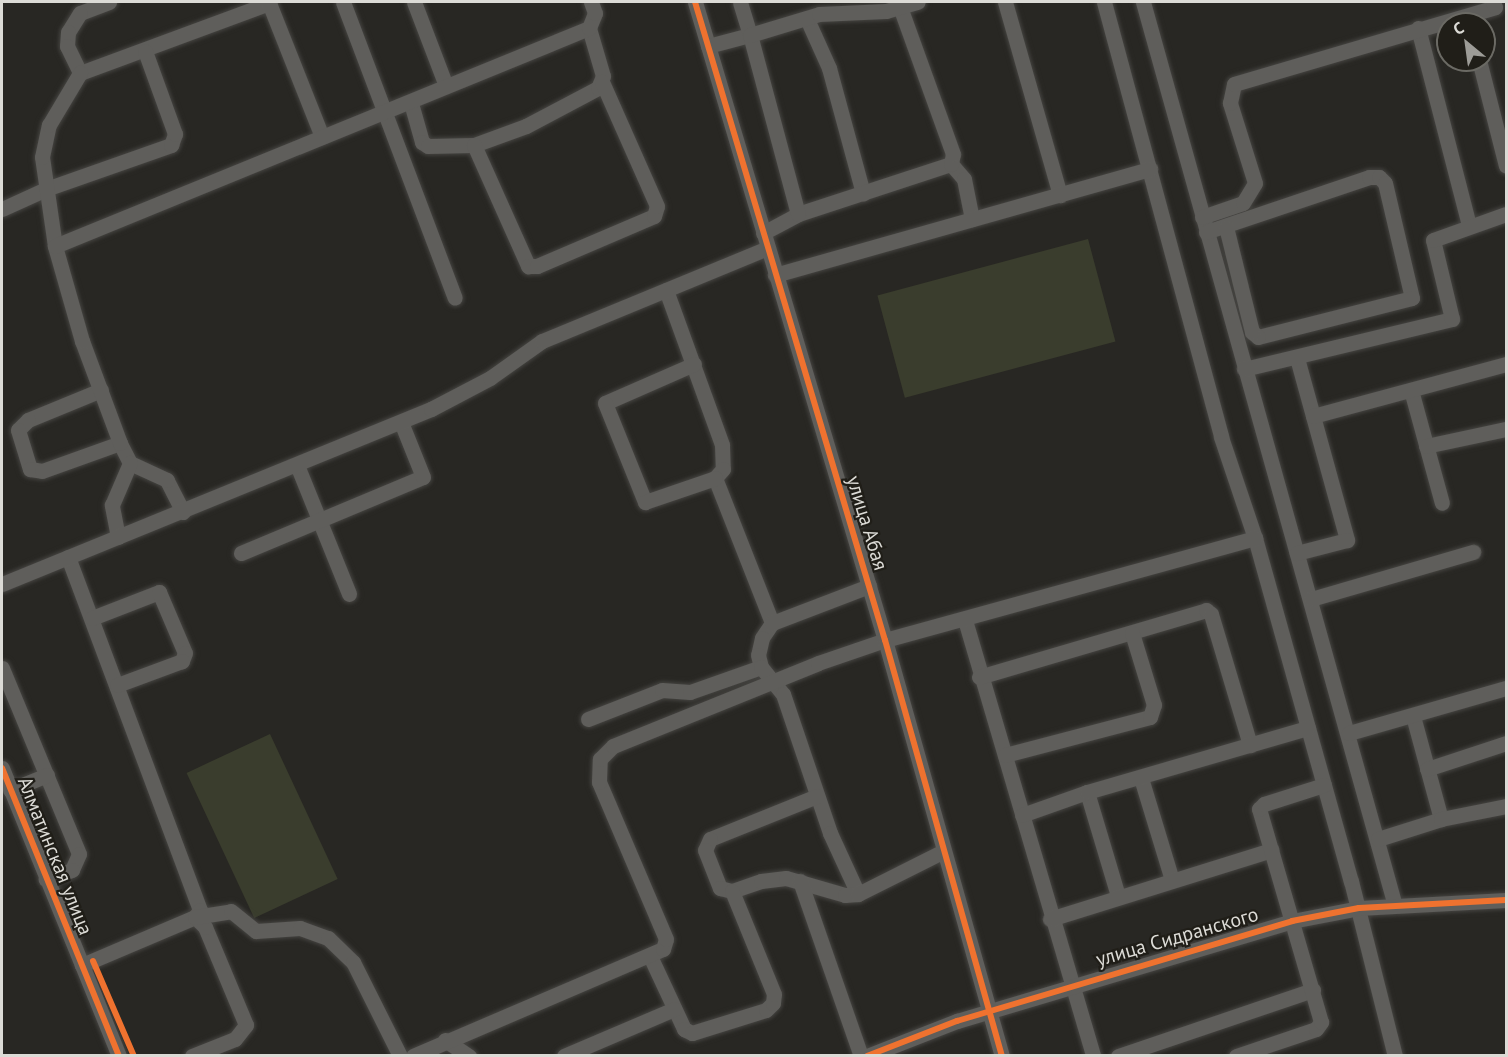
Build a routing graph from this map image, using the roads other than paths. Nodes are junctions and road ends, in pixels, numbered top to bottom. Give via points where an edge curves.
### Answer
1 (109, 2) edge
2 (271, 2) edge
3 (343, 2) edge
4 (591, 2) edge
5 (695, 2) edge
6 (740, 2) edge
7 (918, 2) edge
8 (1005, 2) edge
9 (1104, 2) edge
10 (1143, 2) edge
11 (1493, 2) edge
12 (419, 3) edge
13 (900, 7) junction
14 (814, 11) edge
15 (1472, 12) edge
16 (1436, 22) edge
17 (589, 28) junction
18 (1418, 28) junction
19 (750, 35) junction
20 (708, 46) junction
21 (145, 51) junction
22 (1482, 72) edge
23 (80, 73) junction
24 (602, 82) junction
25 (446, 86) junction
26 (411, 103) junction
27 (384, 114) junction
28 (322, 137) junction
29 (474, 145) junction
30 (951, 164) junction
31 (1506, 166) edge
32 (1150, 169) junction
33 (46, 189) junction
34 (863, 194) junction
35 (1060, 195) junction
36 (2, 209) edge
37 (798, 214) junction
38 (1506, 214) edge
39 (1202, 217) junction
40 (972, 219) junction
41 (1469, 225) junction
42 (1226, 227) junction
43 (1206, 232) junction
44 (763, 233) junction
45 (55, 246) junction
46 (769, 252) junction
47 (776, 275) junction
48 (667, 293) junction
49 (455, 298) dead end
50 (1297, 358) junction
51 (694, 364) junction
52 (1506, 364) edge
53 (1244, 369) junction
54 (101, 390) junction
55 (1411, 390) junction
56 (1313, 416) junction
57 (401, 422) junction
58 (1506, 429) edge
59 (120, 443) junction
60 (1426, 446) junction
61 (130, 463) junction
62 (297, 465) junction
63 (715, 478) junction
64 (1442, 503) dead end
65 (183, 512) junction
66 (319, 520) junction
67 (118, 537) junction
68 (1255, 538) junction
69 (1473, 552) dead end
70 (241, 553) dead end
71 (1297, 553) junction
72 (68, 556) junction
73 (2, 584) edge
74 (869, 586) junction
75 (349, 594) dead end
76 (1311, 599) junction
77 (92, 618) junction
78 (965, 620) junction
79 (772, 623) junction
80 (1132, 633) junction
81 (885, 640) junction
82 (761, 667) junction
83 (2, 668) edge
84 (979, 677) junction
85 (773, 680) junction
86 (117, 686) junction
87 (1506, 688) edge
88 (1413, 716) junction
89 (588, 719) dead end
90 (1308, 728) junction
91 (1349, 733) junction
92 (1506, 743) edge
93 (1250, 745) junction
94 (1005, 755) junction
95 (2, 768) edge
96 (1427, 769) junction
97 (47, 776) junction
98 (1141, 778) junction
99 (1324, 785) junction
100 (10, 790) junction
101 (1087, 792) junction
102 (817, 796) junction
103 (1506, 806) edge
104 (1022, 815) junction
105 (1441, 819) junction
106 (1378, 838) junction
107 (1271, 850) junction
108 (942, 852) junction
109 (46, 879) junction
110 (1172, 879) junction
111 (800, 881) junction
112 (732, 891) junction
113 (858, 894) junction
114 (1118, 896) junction
115 (1506, 900) edge
116 (1395, 906) junction
117 (1359, 908) junction
118 (195, 917) junction
119 (1050, 919) junction
120 (1292, 921) junction
121 (650, 956) junction
122 (82, 965) junction
123 (1070, 985) junction
124 (1313, 990) junction
125 (674, 1009) junction
126 (988, 1013) junction
127 (445, 1040) junction
128 (119, 1056) edge
129 (192, 1056) edge
130 (400, 1056) edge
131 (413, 1056) edge
132 (469, 1056) edge
133 (564, 1056) edge
134 (861, 1056) edge
135 (867, 1056) edge
136 (1002, 1056) edge
137 (1093, 1056) edge
138 (1118, 1056) edge
139 (1236, 1056) edge
140 (1395, 1056) edge

1 - 23 street via 80,13 68,32 67,46
2 - 21 street
2 - 28 street
3 - 27 street
4 - 17 street via 594,14
5 - 20 street, улица Абая
6 - 19 street
7 - 13 street
8 - 35 street
9 - 32 street
10 - 39 street
11 - 15 street via 1495,7
12 - 25 street
13 - 14 street via 886,11
13 - 30 street via 953,154
14 - 19 street
14 - 34 street
16 - 18 street
17 - 24 street
17 - 25 street
18 - 39 street via 1234,84 1230,103 1255,183 1243,203
18 - 41 street
19 - 20 street
19 - 37 street
20 - 44 street, улица Абая
21 - 23 street
21 - 33 street via 175,134 171,145
22 - 31 street
23 - 33 street via 49,125 42,157
24 - 29 street via 598,88 550,114
24 - 29 street via 657,206 654,216 537,266 528,266
25 - 26 street
26 - 27 street
26 - 29 street via 425,144
27 - 28 street
27 - 49 street
28 - 45 street
30 - 34 street
30 - 40 street via 964,179
32 - 35 street
32 - 68 street via 1221,437
33 - 36 street
33 - 45 street
34 - 37 street
35 - 40 street
37 - 44 street
38 - 41 street
39 - 43 street
40 - 47 street
41 - 50 street via 1433,240 1452,319
42 - 42 street via 1369,177 1379,177 1385,183 1412,298 1258,337 1252,332
42 - 43 street
43 - 53 street
44 - 46 street, улица Абая
45 - 54 street
46 - 47 street, улица Абая
46 - 48 street
47 - 74 street, улица Абая
48 - 51 street
48 - 57 street via 517,359 431,410
50 - 53 street
50 - 56 street
51 - 63 street via 725,456 723,469
51 - 63 street via 605,403 645,502
52 - 55 street
53 - 71 street
54 - 59 street
54 - 59 street via 28,420 18,430 30,469 42,471
55 - 56 street
55 - 60 street
56 - 71 street via 1347,540
57 - 62 street
57 - 66 street via 423,477
58 - 60 street
59 - 61 street
60 - 64 street
61 - 65 street via 167,480
61 - 67 street via 112,505
62 - 65 street
62 - 66 street
63 - 79 street
65 - 67 street
66 - 70 street
66 - 75 street
67 - 72 street
68 - 78 street
68 - 90 street
69 - 76 street
71 - 76 street
72 - 73 street
72 - 77 street
74 - 79 street
74 - 81 street, улица Абая
76 - 91 street
77 - 86 street
77 - 86 street via 159,592 185,653 182,661
78 - 81 street
78 - 84 street
79 - 82 street via 762,638 758,655
80 - 84 street
80 - 93 street via 1200,609 1211,614
80 - 94 street via 1154,705 1150,717
81 - 85 street
81 - 108 street, улица Абая
82 - 85 street
82 - 89 street via 690,692 662,690
83 - 97 street
84 - 94 street
85 - 102 street via 783,694
85 - 121 street via 613,746 600,759 599,782 666,939 663,949
86 - 118 street via 199,902
87 - 88 street
88 - 91 street
88 - 96 street
90 - 93 street
90 - 99 street
91 - 106 street
92 - 96 street
93 - 98 street
94 - 104 street
95 - 100 street, Алматинская улица
96 - 105 street
97 - 100 street
97 - 109 street via 79,854 72,870
98 - 101 street
98 - 110 street
99 - 107 street via 1259,809
99 - 117 street
100 - 109 street, Алматинская улица
101 - 104 street
101 - 114 street
102 - 112 street via 705,844 720,888
102 - 113 street via 843,867
103 - 105 street
104 - 119 street
105 - 106 street
106 - 116 street
107 - 110 street
107 - 120 street
108 - 113 street
108 - 126 street, улица Абая
109 - 122 street, Алматинская улица
110 - 114 street
111 - 112 street via 761,881
111 - 113 street via 846,895
111 - 134 street
112 - 125 street via 774,994 773,1003 766,1010 699,1034 684,1029
114 - 119 street
115 - 116 street, улица Сидранского
116 - 117 street, улица Сидранского
117 - 120 street, улица Сидранского
117 - 140 street
118 - 122 street
118 - 129 street via 205,927 246,1025 235,1039
118 - 130 street via 231,911 256,931 300,928 328,938 352,962
119 - 123 street
120 - 123 street, улица Сидранского
120 - 124 street
121 - 125 street
121 - 127 street
122 - 128 street, Алматинская улица
123 - 126 street, улица Сидранского
123 - 137 street
124 - 138 street
124 - 139 street via 1322,1014 1316,1029
125 - 133 street
126 - 135 street, улица Сидранского via 934,1029
126 - 136 street, улица Абая
127 - 131 street
127 - 132 street

